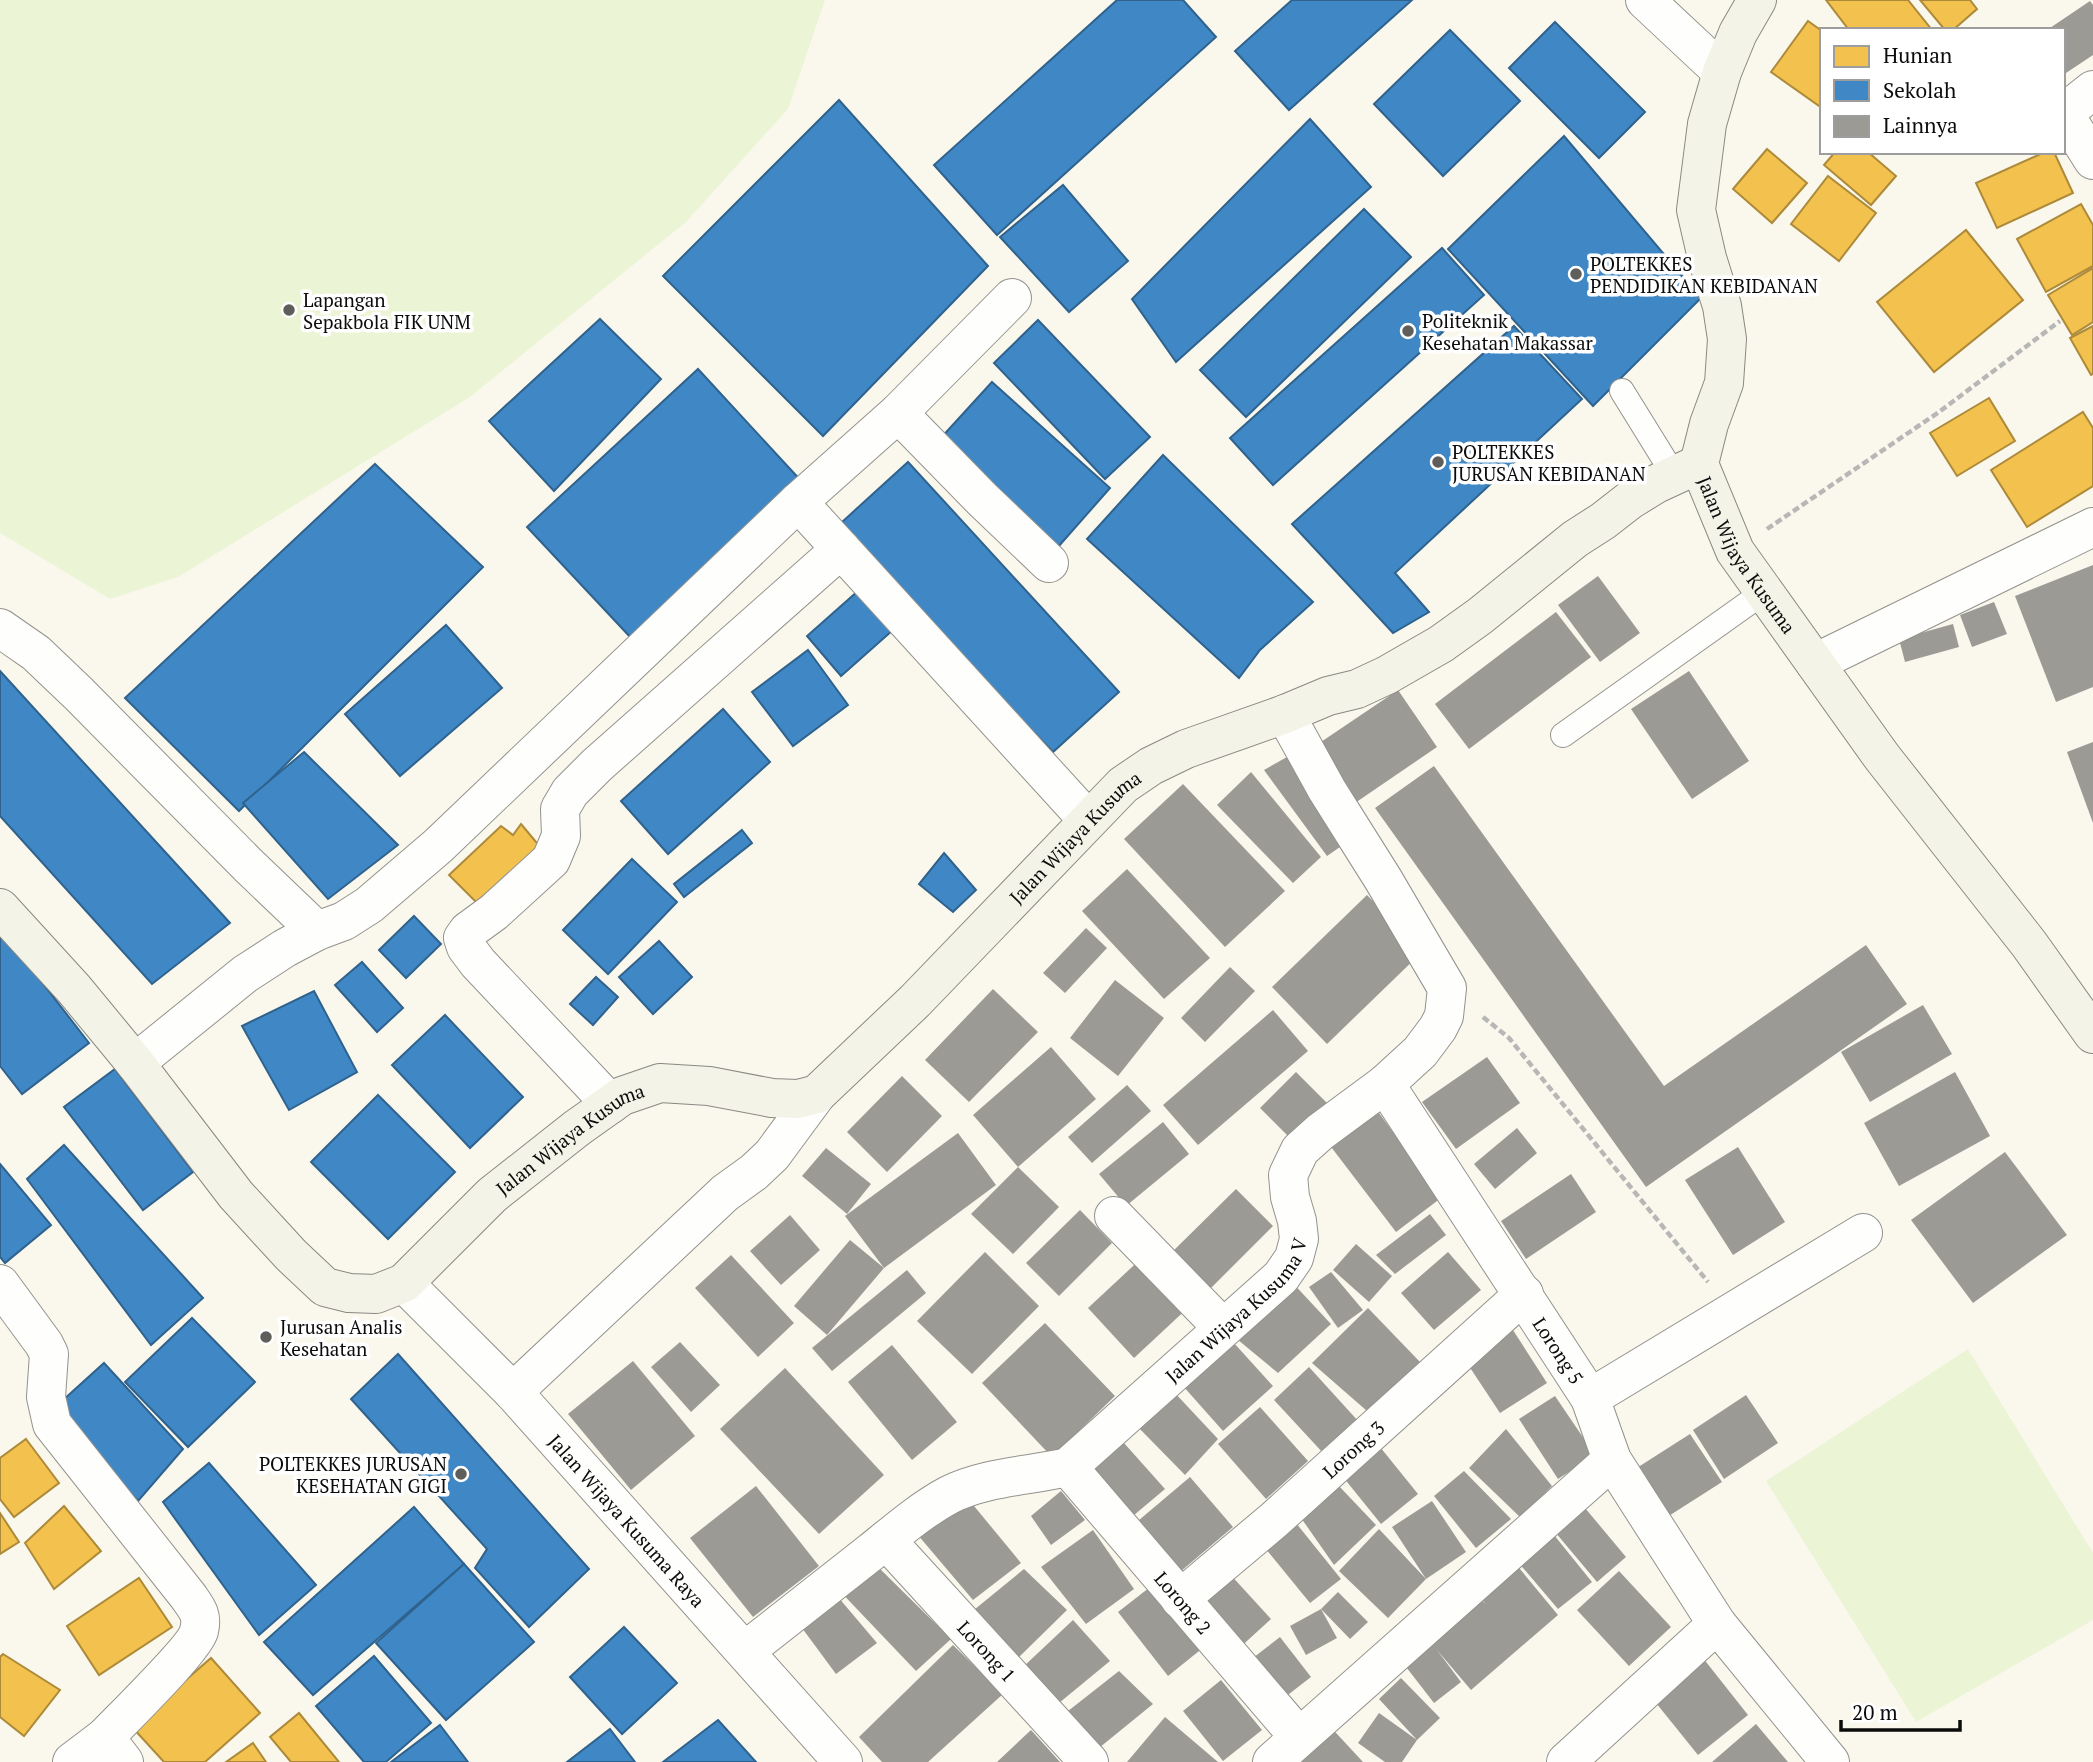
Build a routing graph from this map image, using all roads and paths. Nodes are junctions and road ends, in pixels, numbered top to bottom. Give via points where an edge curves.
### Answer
1 (1644, 0) edge
2 (1757, 0) edge
3 (1722, 72) junction
4 (2093, 90) edge
5 (2065, 112) edge
6 (2065, 115) edge
7 (2093, 160) edge
8 (1012, 298) dead end
9 (2060, 321) dead end
10 (1622, 391) dead end
11 (898, 413) junction
12 (1687, 469) junction
13 (798, 502) junction
14 (2093, 527) edge
15 (841, 549) junction
16 (1735, 551) junction
17 (1049, 563) dead end
18 (1764, 592) junction
19 (0, 628) edge
20 (1815, 663) junction
21 (1285, 714) junction
22 (1563, 735) dead end
23 (1088, 820) junction
24 (0, 908) edge
25 (317, 931) junction
26 (1447, 988) junction
27 (2093, 1034) edge
28 (135, 1063) junction
29 (1385, 1084) junction
30 (817, 1094) junction
31 (611, 1104) junction
32 (1114, 1216) dead end
33 (1863, 1233) dead end
34 (404, 1283) junction
35 (0, 1284) edge
36 (1524, 1294) junction
37 (1733, 1313) junction
38 (1222, 1327) junction
39 (513, 1392) junction
40 (1590, 1398) junction
41 (1612, 1460) junction
42 (1068, 1467) junction
43 (886, 1540) junction
44 (1180, 1599) junction
45 (1717, 1624) junction
46 (745, 1651) junction
47 (115, 1749) edge
48 (1286, 1750) edge
49 (72, 1762) edge
50 (843, 1762) edge
51 (1089, 1762) edge
52 (1566, 1762) edge
53 (1830, 1762) edge

1 - 3 street
2 - 3 street
3 - 12 street via 1707,124 1696,210 1722,306 1727,339 1724,383
4 - 5 street
6 - 7 street
8 - 11 street
9 - 16 path via 1939,412
10 - 12 lane
11 - 13 street
11 - 17 street
12 - 16 street, Jalan Wijaya Kusuma
12 - 21 street, Jalan Wijaya Kusuma via 1630,500 1441,643 1357,689
13 - 15 street
13 - 25 street via 438,846 369,905
14 - 20 street
15 - 23 street
15 - 31 street via 570,792 560,809 561,836 551,860 463,938 478,962
16 - 18 street, Jalan Wijaya Kusuma
18 - 20 street, Jalan Wijaya Kusuma
18 - 22 lane
19 - 25 street via 71,686
20 - 27 street, Jalan Wijaya Kusuma
21 - 23 street, Jalan Wijaya Kusuma via 1151,766 1123,785
21 - 26 street
23 - 30 street, Jalan Wijaya Kusuma via 915,1001
24 - 28 street, Jalan Wijaya Kusuma
25 - 28 street via 245,975
26 - 29 street, Jalan Wijaya Kusuma V via 1438,1028
26 - 37 path via 1509,1038
28 - 34 street, Jalan Wijaya Kusuma via 236,1195 324,1287 376,1294
29 - 36 street, Lorong 5
29 - 38 street, Jalan Wijaya Kusuma V via 1300,1150 1288,1175 1299,1239 1294,1258 1281,1277
30 - 31 street, Jalan Wijaya Kusuma via 772,1098 709,1086 660,1083
30 - 39 street via 772,1155 725,1193
31 - 34 street, Jalan Wijaya Kusuma via 492,1195
32 - 38 street
33 - 37 street
34 - 39 street, Jalan Wijaya Kusuma Raya
35 - 47 street via 49,1354 46,1397 52,1424 200,1615 199,1633
36 - 40 street, Lorong 5
36 - 44 street, Lorong 3
37 - 40 street
38 - 42 street, Jalan Wijaya Kusuma V
39 - 46 street, Jalan Wijaya Kusuma Raya
40 - 41 street, Lorong 5
41 - 45 street, Lorong 5
41 - 48 street
42 - 43 street, Jalan Wijaya Kusuma V via 972,1486 948,1496
42 - 44 street, Lorong 2
43 - 46 street, Jalan Wijaya Kusuma V
43 - 51 street, Lorong 1
44 - 48 street, Lorong 2
45 - 52 street
45 - 53 street, Lorong 5
46 - 50 street, Jalan Wijaya Kusuma Raya
47 - 49 street

